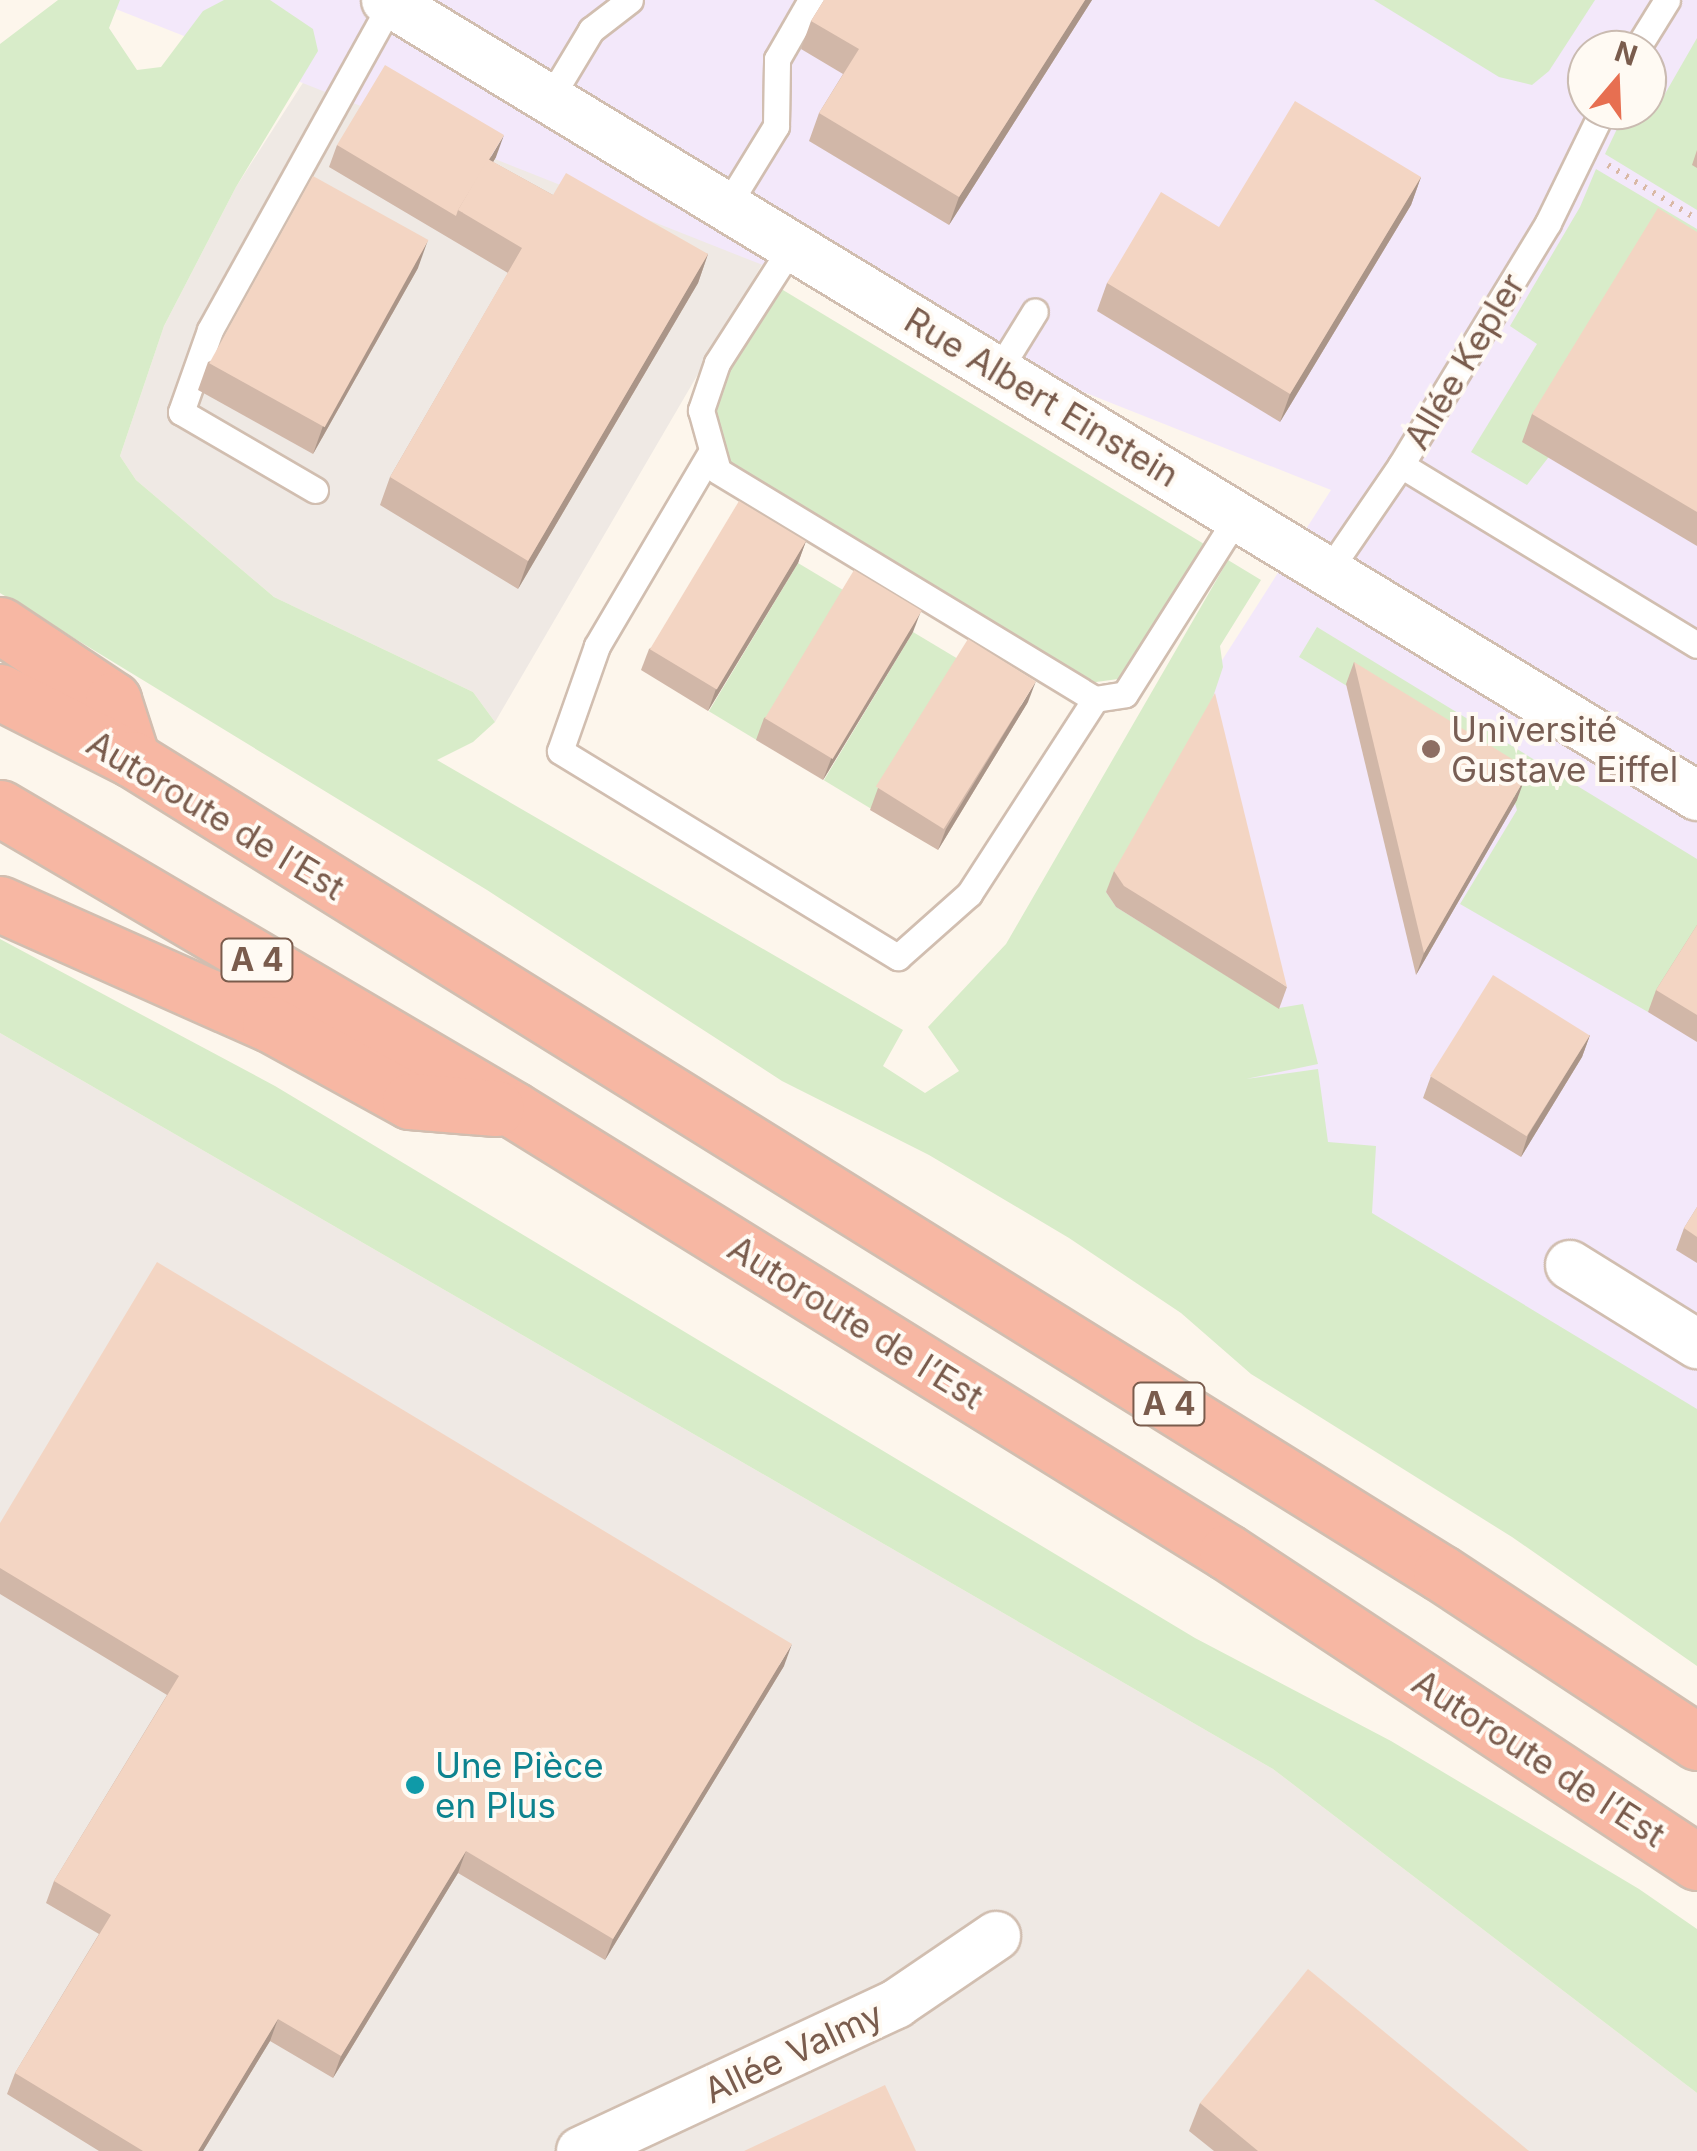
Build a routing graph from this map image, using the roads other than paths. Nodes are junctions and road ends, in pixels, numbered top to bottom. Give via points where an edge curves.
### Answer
1 (630, 0) edge
2 (811, 0) edge
3 (1667, 0) edge
4 (388, 1) edge
5 (1648, 30) edge
6 (549, 100) junction
7 (1592, 130) edge
8 (727, 206) junction
9 (792, 246) junction
10 (1035, 311) dead end
11 (998, 370) junction
12 (710, 454) junction
13 (1401, 465) junction
14 (315, 490) dead end
15 (1238, 515) junction
16 (1329, 570) junction
17 (0, 625) edge
18 (1697, 645) edge
19 (0, 692) edge
20 (1095, 699) junction
21 (132, 759) junction
22 (1697, 796) edge
23 (0, 808) edge
24 (0, 904) edge
25 (514, 1110) junction
26 (1570, 1265) dead end
27 (1697, 1344) edge
28 (1697, 1742) edge
29 (1697, 1862) edge
30 (996, 1936) dead end
31 (581, 2151) edge

1 - 6 lane via 592,30
2 - 8 lane via 776,58 776,126
3 - 5 lane
4 - 6 street, Rue Albert Einstein
4 - 14 lane via 210,330 181,412
6 - 8 street, Rue Albert Einstein
7 - 13 lane, Allée Kepler via 1548,223
8 - 9 street, Rue Albert Einstein
9 - 11 street, Rue Albert Einstein
9 - 12 lane via 717,363 701,410
10 - 11 lane
11 - 15 street, Rue Albert Einstein
12 - 20 lane via 718,471
12 - 20 lane via 597,646 560,752 898,957 969,894
13 - 16 lane
13 - 18 lane, Allée Kepler
15 - 16 street, Rue Albert Einstein
15 - 20 lane via 1125,694
16 - 22 street, Rue Albert Einstein
17 - 21 highway via 113,700
19 - 21 highway, Autoroute de l’Est / A 4
21 - 28 highway, Autoroute de l’Est / A 4 via 1424,1562
23 - 25 highway, Autoroute de l’Est / A 4
24 - 25 highway via 270,1024 410,1101
25 - 29 highway, Autoroute de l’Est / A 4 via 1227,1552
26 - 27 street
30 - 31 street, Allée Valmy via 896,2004

